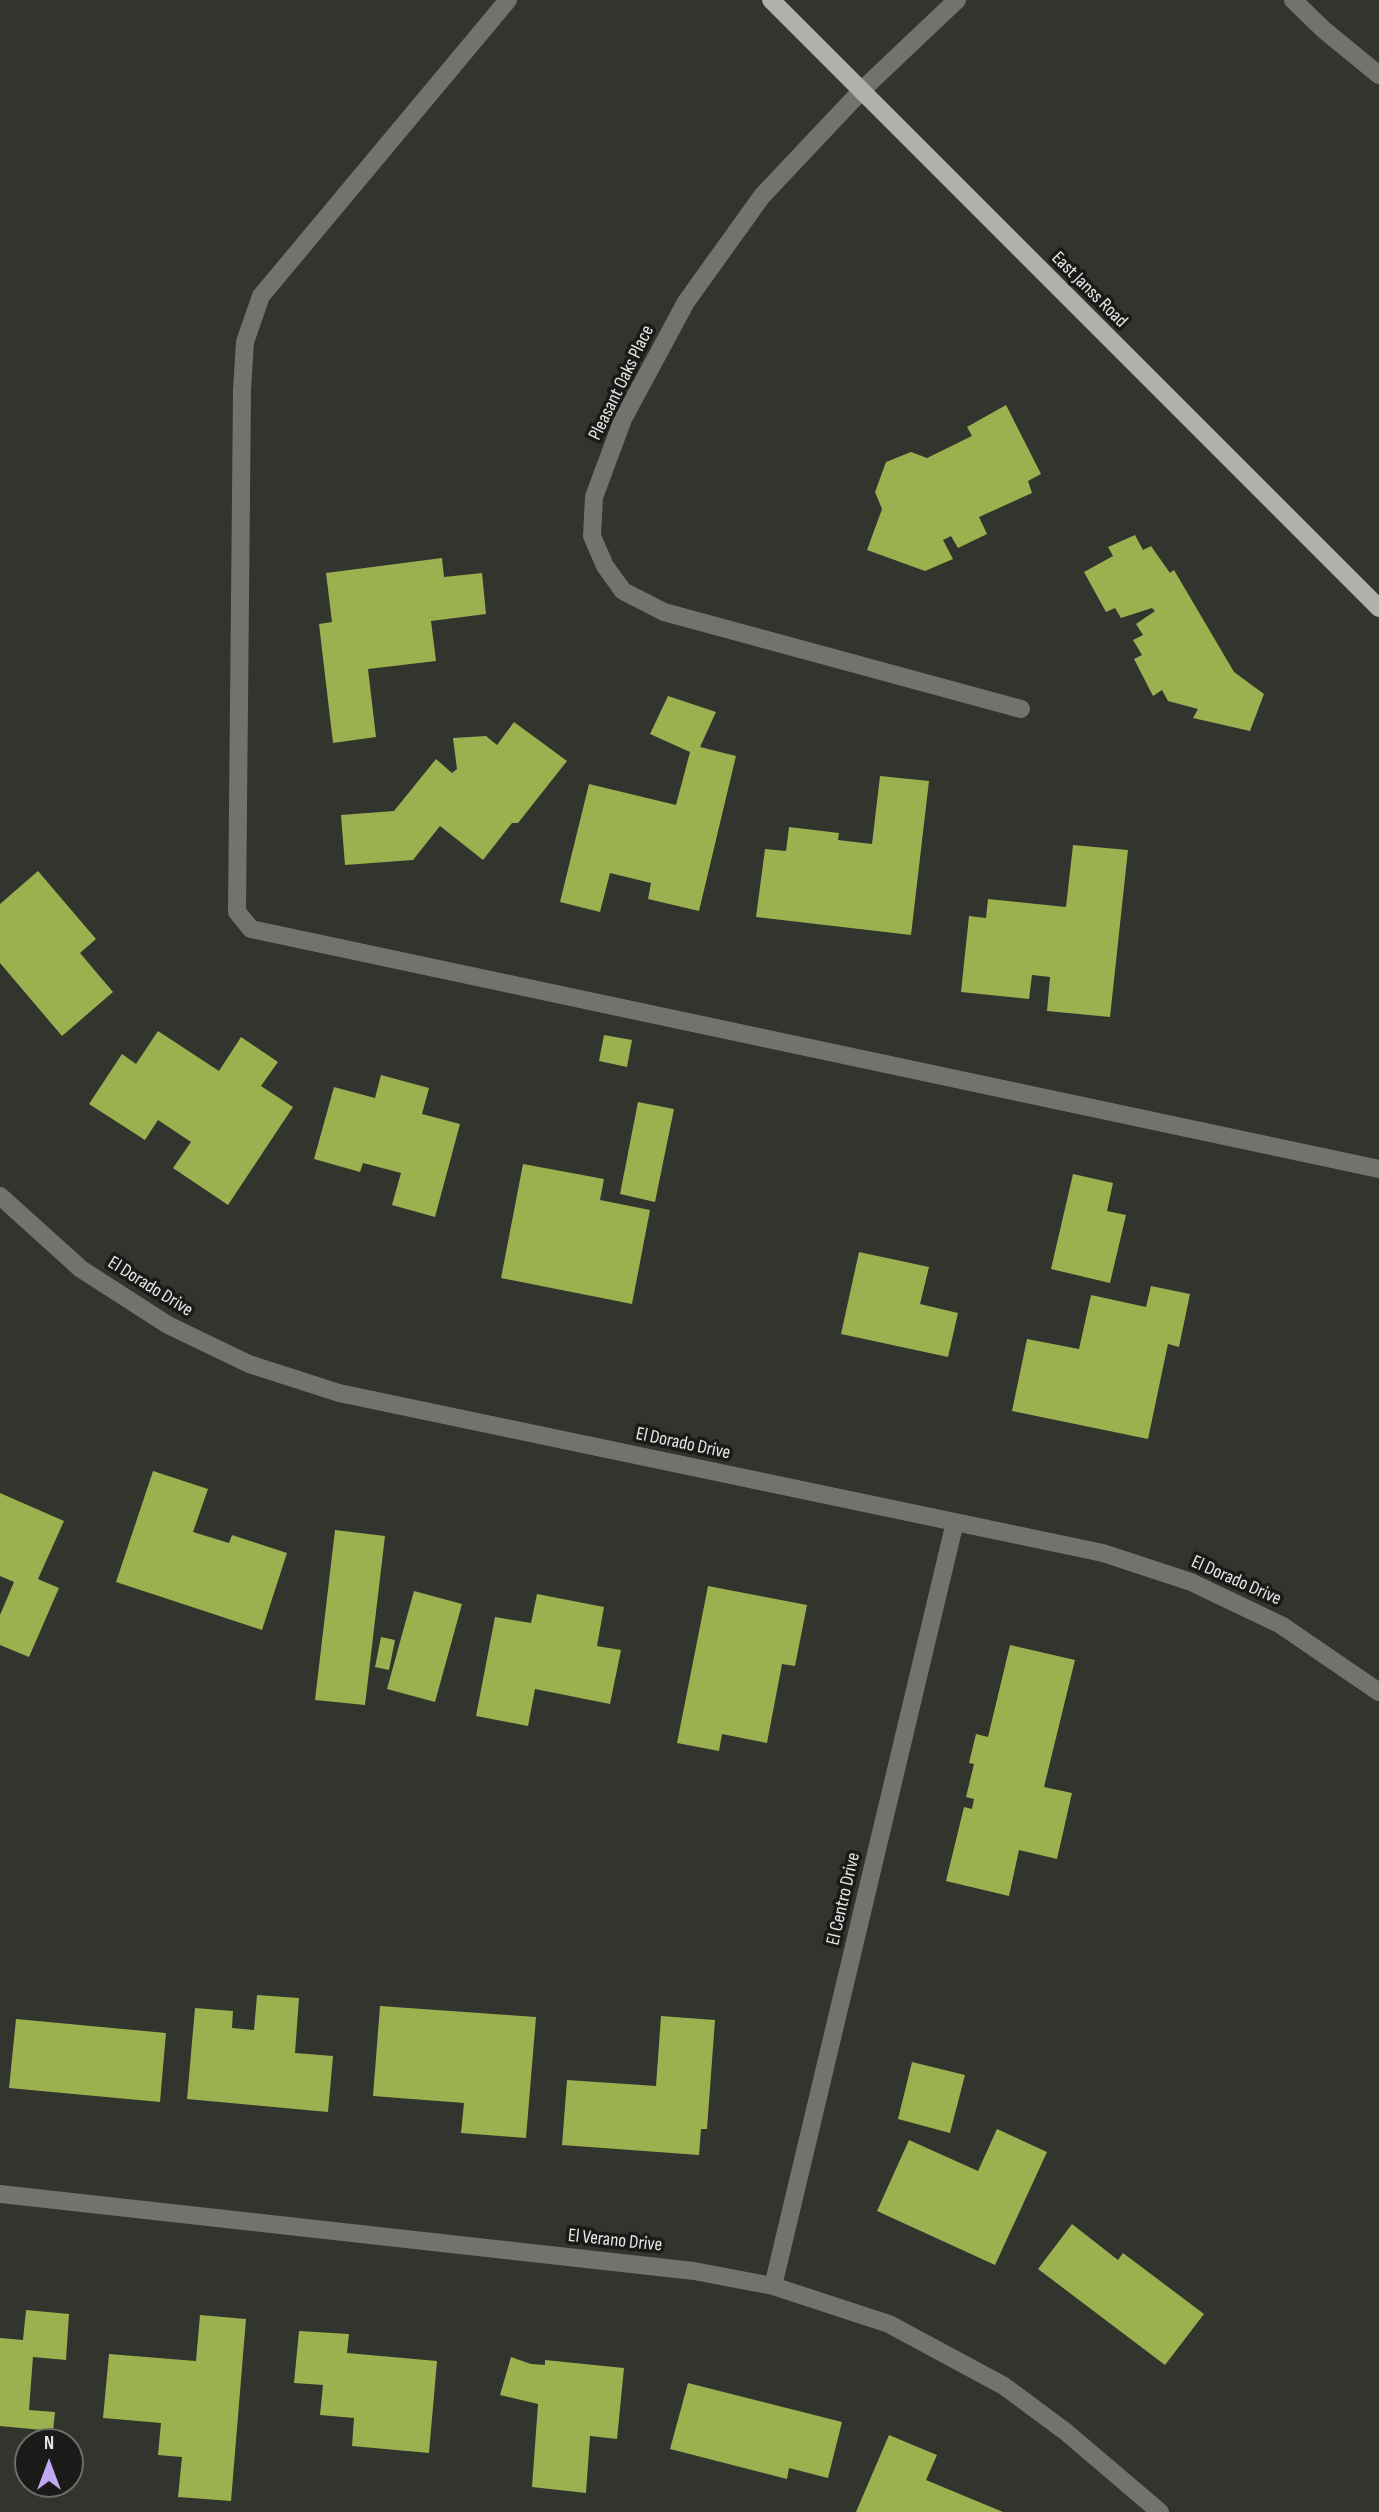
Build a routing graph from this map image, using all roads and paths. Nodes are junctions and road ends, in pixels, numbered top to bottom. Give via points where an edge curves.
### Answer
1 (508, 0) edge
2 (771, 0) edge
3 (957, 0) edge
4 (1293, 0) edge
5 (1379, 75) edge
6 (862, 90) junction
7 (1379, 608) edge
8 (1021, 709) dead end
9 (1379, 1169) edge
10 (0, 1196) edge
11 (956, 1522) junction
12 (1379, 1692) edge
13 (0, 2194) edge
14 (773, 2286) junction
15 (1160, 2512) edge

1 - 9 street via 261,296 245,342 237,912 251,929
2 - 6 main road, East Janss Road
3 - 6 street, Pleasant Oaks Place
4 - 5 street
6 - 7 main road, East Janss Road
6 - 8 street, Pleasant Oaks Place via 762,196 685,302 623,419 594,497 592,536 623,591 664,612
10 - 11 street, El Dorado Drive via 81,1269 168,1325 249,1364 339,1393
11 - 12 street, El Dorado Drive via 1103,1553 1191,1582 1281,1625
11 - 14 street, El Centro Drive
13 - 14 street, El Verano Drive via 694,2271
14 - 15 street, El Verano Drive via 890,2324 1004,2386

